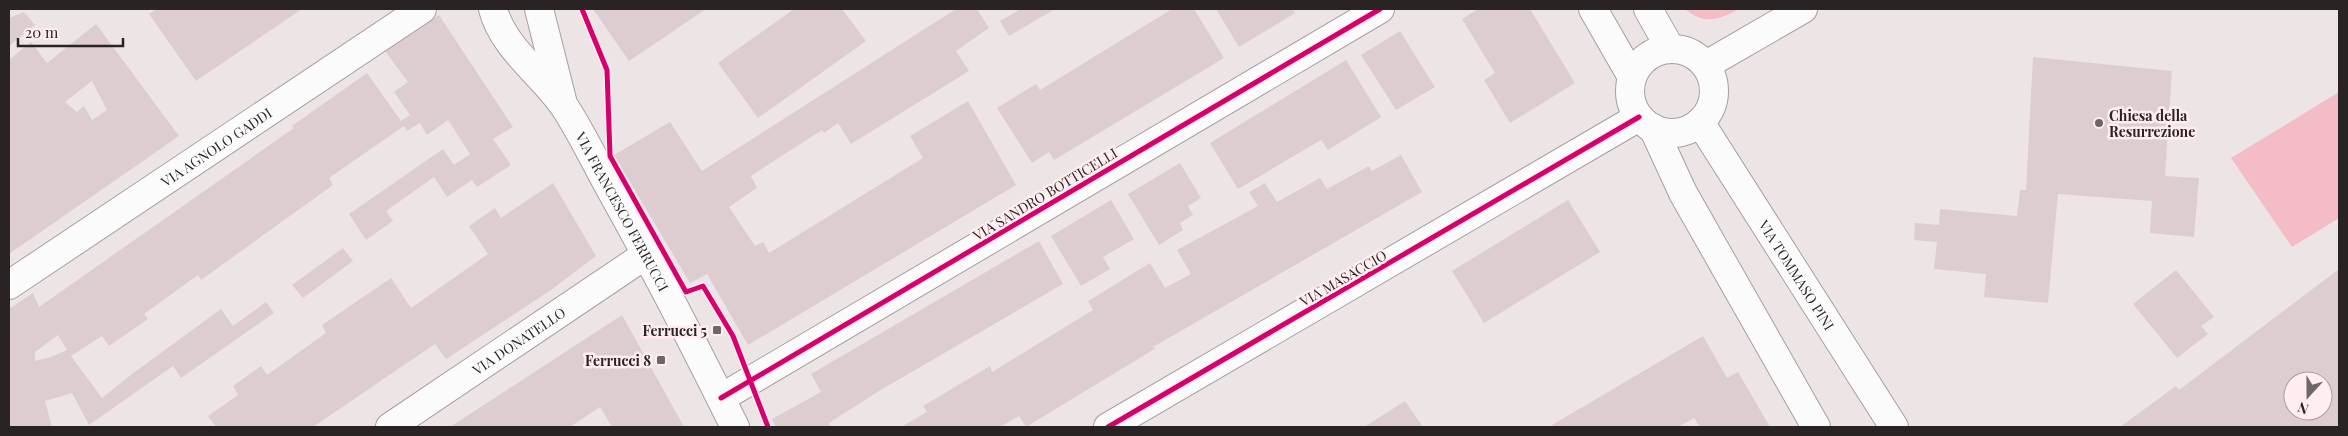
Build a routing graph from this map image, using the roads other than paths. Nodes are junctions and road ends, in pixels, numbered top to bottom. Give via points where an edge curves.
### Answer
1 (422, 9) edge
2 (493, 9) edge
3 (539, 9) edge
4 (1380, 9) edge
5 (1593, 9) edge
6 (1648, 9) edge
7 (1803, 9) edge
8 (1670, 48) junction
9 (1706, 65) junction
10 (1632, 78) junction
11 (563, 106) junction
12 (1700, 122) junction
13 (1646, 123) junction
14 (647, 254) junction
15 (9, 285) edge
16 (721, 398) junction
17 (390, 427) edge
18 (735, 427) edge
19 (1108, 427) edge
20 (1816, 427) edge
21 (1894, 427) edge

1 - 15 street, VIA AGNOLO GADDI
2 - 11 street, VIA FRANCESCO FERRUCCI via 510,41
3 - 11 street
4 - 16 street, VIA SANDRO BOTTICELLI
5 - 10 street
6 - 8 street
7 - 9 street
8 - 9 street via 1684,50
8 - 10 street via 1646,57
9 - 12 street via 1712,76 1713,101
10 - 13 street via 1632,105
11 - 14 street, VIA FRANCESCO FERRUCCI
12 - 13 street via 1677,133
12 - 21 street, VIA TOMMASO PINI
13 - 19 street, VIA MASACCIO
13 - 20 street
14 - 16 street, VIA FRANCESCO FERRUCCI
14 - 17 street, VIA DONATELLO
16 - 18 street, VIA FRANCESCO FERRUCCI

